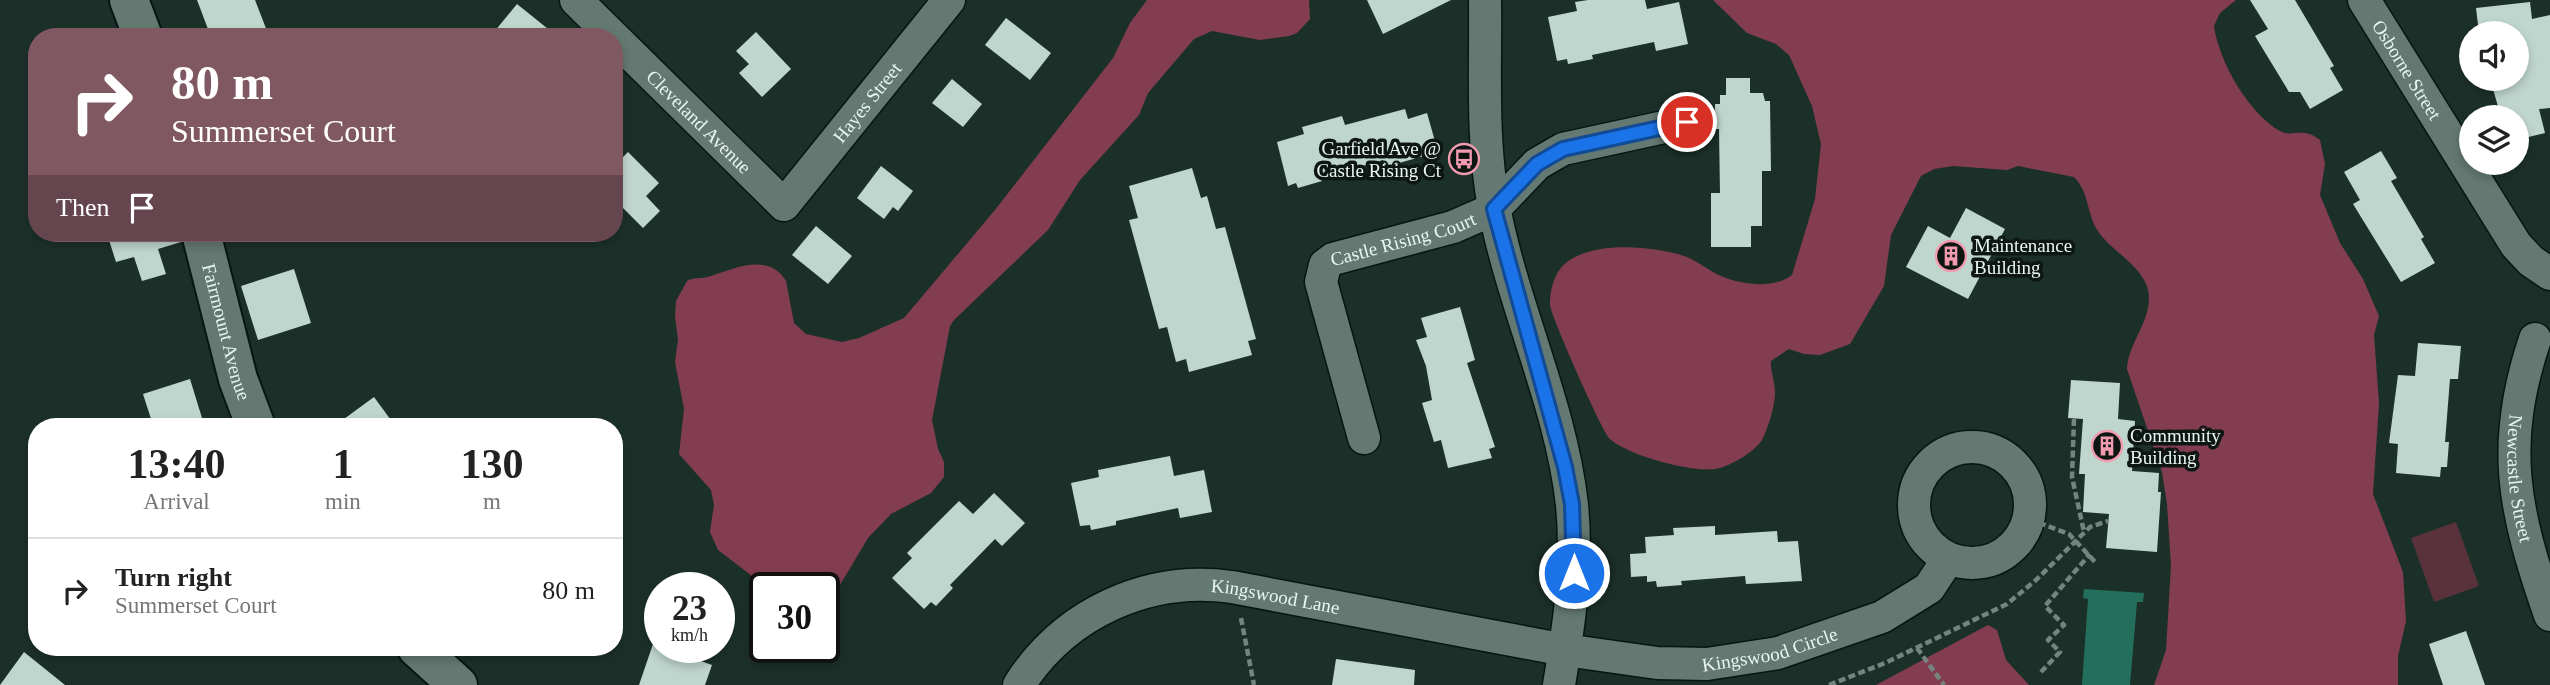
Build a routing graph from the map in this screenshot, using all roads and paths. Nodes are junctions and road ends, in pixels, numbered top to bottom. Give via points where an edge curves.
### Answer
1 (129, 0) edge
2 (576, 0) edge
3 (949, 0) edge
4 (1485, 0) edge
5 (2364, 0) edge
6 (140, 28) edge
7 (604, 28) edge
8 (623, 46) edge
9 (1687, 122) dead end
10 (784, 205) joint
11 (1494, 209) junction
12 (203, 242) edge
13 (2550, 274) edge
14 (2535, 338) dead end
15 (253, 418) edge
16 (2074, 419) dead end
17 (1364, 438) dead end
18 (2029, 519) junction
19 (2108, 521) dead end
20 (2084, 533) junction
21 (2077, 541) junction
22 (2090, 554) junction
23 (1948, 559) junction
24 (2097, 564) dead end
25 (1241, 610) dead end
26 (2550, 615) edge
27 (1917, 649) junction
28 (1565, 650) junction
29 (426, 656) edge
30 (2041, 672) dead end
31 (458, 685) edge
32 (1019, 685) edge
33 (1254, 685) edge
34 (1559, 685) edge
35 (1829, 685) edge
36 (1944, 685) edge

1 - 6 street
2 - 7 street, Cleveland Avenue
3 - 10 street, Hayes Street
4 - 11 street via 1483,111
5 - 13 street, Osborne Street via 2516,245
8 - 10 street, Cleveland Avenue
9 - 11 street via 1563,149 1537,164
11 - 17 street, Castle Rising Court via 1453,227 1334,259 1322,268 1321,282
11 - 28 street via 1569,486 1574,551
12 - 15 street, Fairmount Avenue via 238,379
14 - 26 street, Newcastle Street via 2517,411 2514,477 2528,552
16 - 20 path via 2072,477
18 - 21 path via 2060,529
18 - 23 street via 2021,538 1998,558 1978,564
18 - 23 street via 2028,489 2012,463 1975,447 1945,453 1923,473 1913,512 1924,540
19 - 20 path
20 - 21 path
21 - 22 path
21 - 27 path via 2013,600
22 - 24 path
22 - 30 path via 2045,606 2064,625 2048,640 2060,652
23 - 28 street, Kingswood Circle via 1935,582 1914,600 1860,626 1778,653 1728,663 1684,665
25 - 33 path
27 - 35 path
27 - 36 path
28 - 32 street, Kingswood Lane via 1232,587 1176,586 1130,596 1090,615 1047,649
28 - 34 street
29 - 31 street

